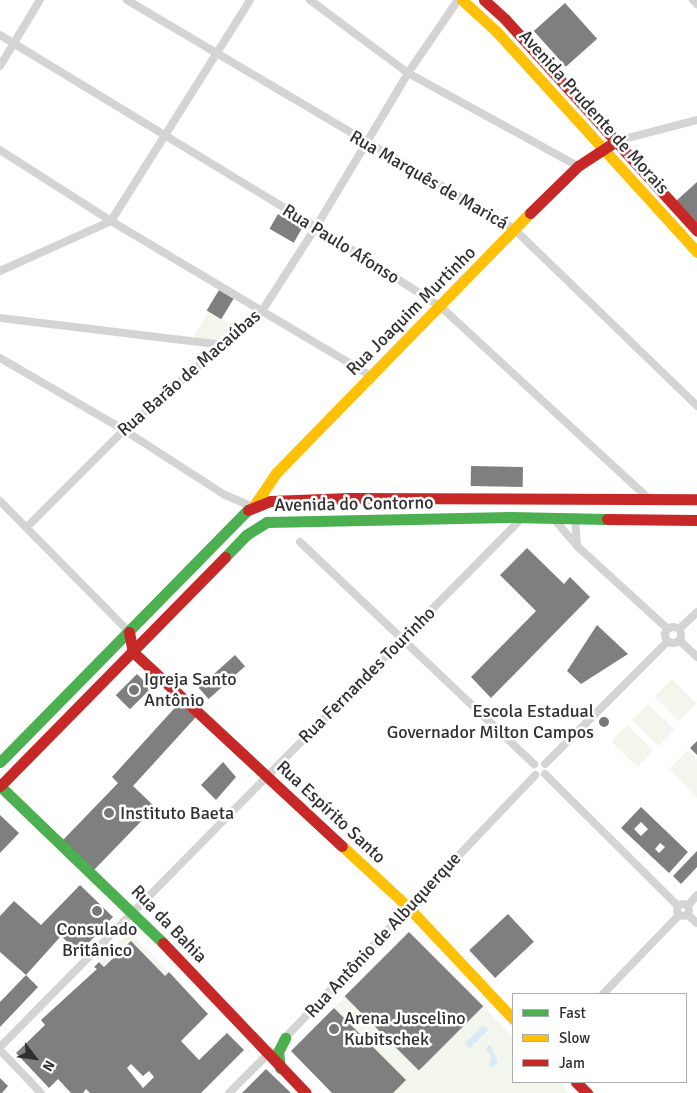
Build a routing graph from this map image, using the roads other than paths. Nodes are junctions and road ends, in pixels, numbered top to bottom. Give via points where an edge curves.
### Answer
1 (40, 0) edge
2 (126, 0) edge
3 (250, 0) edge
4 (310, 0) edge
5 (460, 0) edge
6 (480, 0) edge
7 (484, 0) edge
8 (693, 0) edge
9 (697, 4) edge
10 (478, 13) junction
11 (0, 35) edge
12 (14, 43) junction
13 (216, 54) junction
14 (0, 66) edge
15 (408, 73) junction
16 (697, 120) edge
17 (165, 136) junction
18 (616, 141) junction
19 (366, 143) junction
20 (603, 147) junction
21 (0, 150) edge
22 (578, 166) junction
23 (111, 222) junction
24 (316, 227) junction
25 (514, 229) junction
26 (697, 231) edge
27 (697, 252) edge
28 (0, 271) edge
29 (441, 307) junction
30 (262, 311) junction
31 (0, 318) edge
32 (223, 345) junction
33 (0, 358) edge
34 (371, 376) junction
35 (697, 406) edge
36 (124, 430) junction
37 (648, 498) junction
38 (697, 499) edge
39 (0, 501) edge
40 (253, 507) junction
41 (523, 517) junction
42 (576, 517) junction
43 (553, 518) junction
44 (697, 520) edge
45 (26, 526) junction
46 (246, 535) junction
47 (300, 542) dead end
48 (577, 546) junction
49 (697, 612) edge
50 (668, 629) junction
51 (679, 629) junction
52 (129, 632) junction
53 (404, 638) junction
54 (679, 640) junction
55 (668, 641) junction
56 (133, 652) junction
57 (697, 657) edge
58 (0, 762) edge
59 (534, 764) junction
60 (545, 764) junction
61 (266, 774) junction
62 (545, 774) junction
63 (535, 775) junction
64 (0, 786) edge
65 (697, 895) edge
66 (678, 906) junction
67 (688, 906) junction
68 (408, 907) junction
69 (133, 911) junction
70 (679, 915) junction
71 (688, 915) junction
72 (697, 924) edge
73 (603, 993) edge
74 (512, 1018) edge
75 (285, 1038) junction
76 (0, 1049) edge
77 (267, 1055) junction
78 (280, 1068) junction
79 (577, 1083) edge
80 (41, 1093) edge
81 (230, 1093) edge
82 (306, 1093) edge
83 (587, 1093) edge

1 - 12 street
2 - 13 street, Rua Marquês de Maricá
3 - 13 street
4 - 15 street
5 - 10 street, Avenida Prudente de Morais
5 - 15 street, Rua Barão de Macaúbas
6 - 10 street
7 - 18 street, Avenida Prudente de Morais via 506,19
8 - 9 street
10 - 20 street, Avenida Prudente de Morais
11 - 12 street, Rua Paulo Afonso
12 - 14 street
12 - 17 street, Rua Paulo Afonso
13 - 17 street
13 - 19 street, Rua Marquês de Maricá
15 - 19 street, Rua Barão de Macaúbas
15 - 22 street
16 - 18 street
17 - 23 street
17 - 24 street, Rua Paulo Afonso
18 - 20 street, Rua Joaquim Murtinho
18 - 26 street, Avenida Prudente de Morais
19 - 24 street, Rua Barão de Macaúbas
19 - 25 street, Rua Marquês de Maricá
20 - 22 street, Rua Joaquim Murtinho
20 - 27 street, Avenida Prudente de Morais
21 - 23 street
22 - 25 street, Rua Joaquim Murtinho
23 - 28 street
23 - 30 street
24 - 29 street, Rua Paulo Afonso
24 - 30 street, Rua Barão de Macaúbas
25 - 29 street, Rua Joaquim Murtinho
25 - 35 street, Rua Marquês de Maricá
29 - 34 street, Rua Joaquim Murtinho
29 - 37 street, Rua Paulo Afonso
30 - 32 street, Rua Barão de Macaúbas
30 - 34 street
31 - 32 street
32 - 36 street, Rua Barão de Macaúbas
33 - 36 street
34 - 40 street, Rua Joaquim Murtinho via 276,473
36 - 40 street via 225,495
36 - 45 street, Rua Barão de Macaúbas
37 - 38 street, Avenida do Contorno
37 - 40 street, Avenida do Contorno via 349,498 270,501
39 - 45 street
40 - 46 street
40 - 52 street, Avenida do Contorno via 241,515
41 - 43 street, Avenida do Contorno
41 - 46 street, Avenida do Contorno via 385,522 277,520
41 - 53 street, Rua Fernandes Tourinho
42 - 43 street, Avenida do Contorno
42 - 44 street, Avenida do Contorno
42 - 48 street
43 - 48 street
45 - 52 street
46 - 56 street, Avenida do Contorno
47 - 53 street
48 - 50 street
49 - 51 street
50 - 51 street
50 - 55 street
51 - 54 street
52 - 56 street
52 - 58 street, Avenida do Contorno
53 - 59 street
53 - 61 street, Rua Fernandes Tourinho
54 - 55 street
54 - 57 street
55 - 60 street
56 - 61 street, Rua Espírito Santo
56 - 64 street, Avenida do Contorno
59 - 60 street
59 - 63 street
60 - 62 street
61 - 68 street, Rua Espírito Santo
61 - 69 street, Rua Fernandes Tourinho
62 - 63 street
62 - 66 street
63 - 68 street, Rua Antônio de Albuquerque
64 - 69 street, Rua da Bahia
65 - 67 street
66 - 67 street
66 - 70 street
67 - 71 street
68 - 74 street, Rua Espírito Santo
68 - 75 street, Rua Antônio de Albuquerque
69 - 76 street, Rua Fernandes Tourinho
69 - 77 street, Rua da Bahia
70 - 71 street
70 - 73 street
71 - 72 street
75 - 77 street, Rua Antônio de Albuquerque
75 - 78 street via 278,1052
76 - 80 street
77 - 78 street, Rua da Bahia
77 - 81 street, Rua Antônio de Albuquerque
78 - 82 street, Rua da Bahia
79 - 83 street

